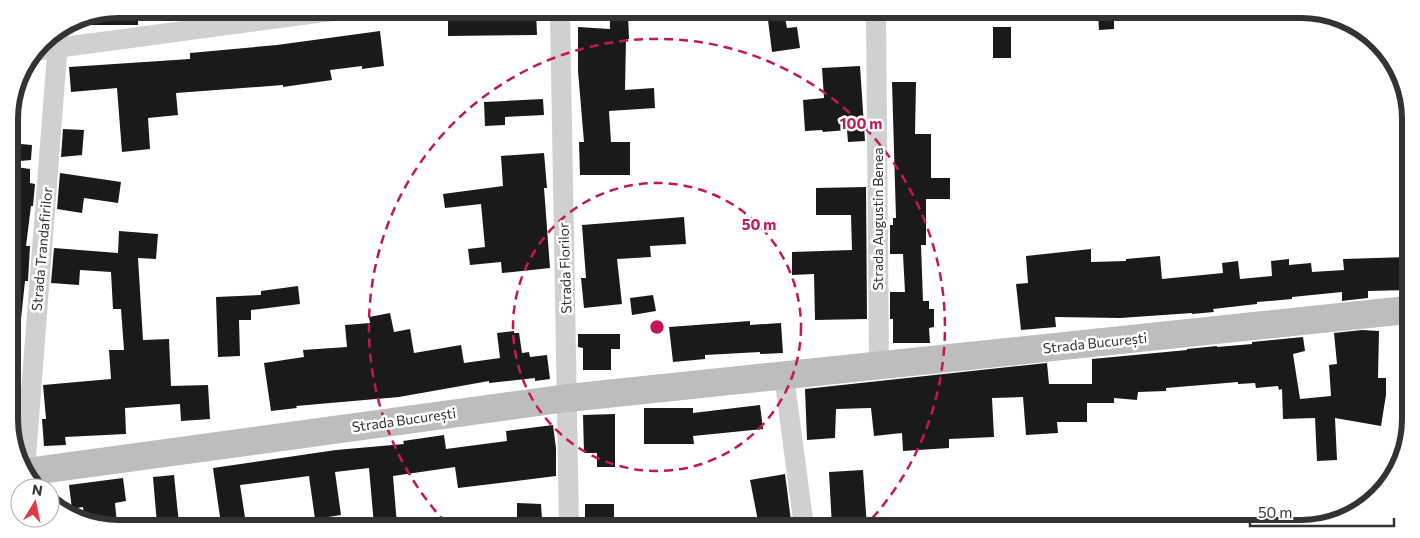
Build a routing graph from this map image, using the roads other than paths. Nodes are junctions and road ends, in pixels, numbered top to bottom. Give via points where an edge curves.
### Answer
1 (282, 18) edge
2 (560, 18) edge
3 (876, 18) edge
4 (59, 37) edge
5 (58, 49) junction
6 (44, 50) edge
7 (1402, 311) edge
8 (879, 366) junction
9 (784, 376) junction
10 (568, 398) junction
11 (27, 461) edge
12 (31, 470) edge
13 (569, 520) edge
14 (803, 520) edge

1 - 5 street
2 - 10 street, Strada Florilor
3 - 8 street, Strada Augustin Benea
4 - 5 street, Strada Trandafirilor
5 - 6 street
5 - 11 street, Strada Trandafirilor
7 - 8 main road, Strada București
8 - 9 main road, Strada București
9 - 10 main road, Strada București
9 - 14 street
10 - 12 main road, Strada București
10 - 13 street, Strada Florilor

